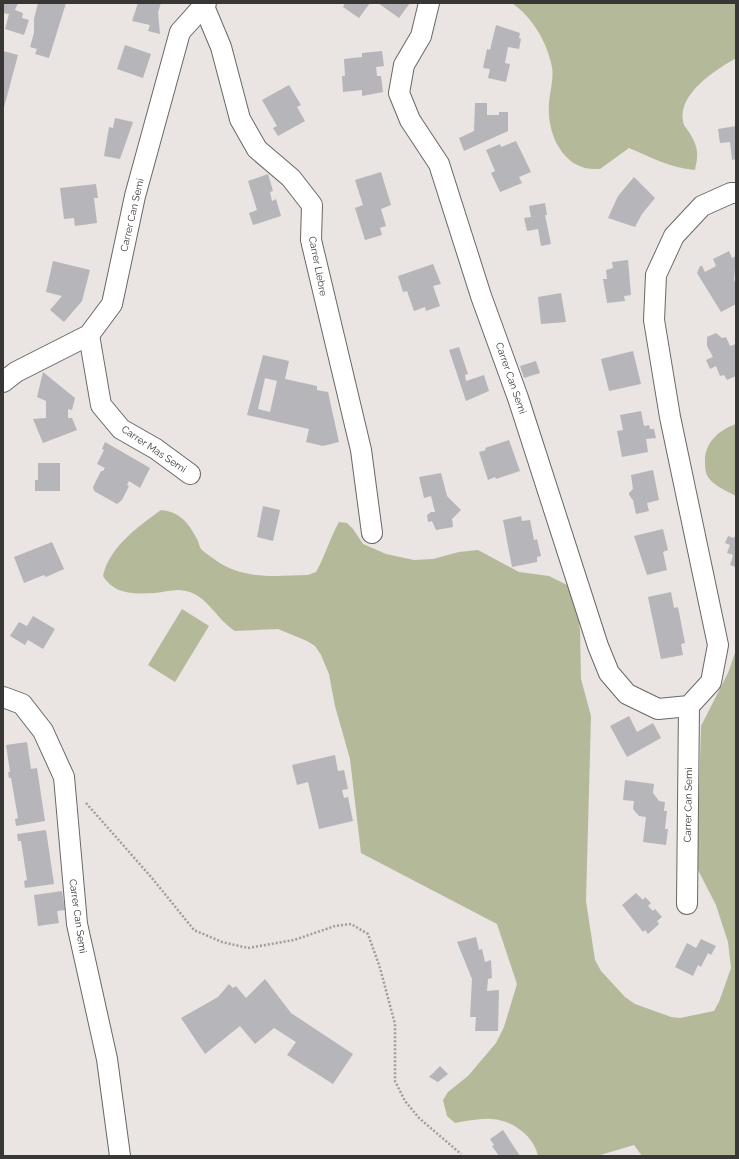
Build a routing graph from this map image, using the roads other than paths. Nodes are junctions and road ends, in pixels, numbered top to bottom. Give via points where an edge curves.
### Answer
1 (429, 3) edge
2 (204, 4) edge
3 (736, 193) edge
4 (90, 335) junction
5 (3, 382) edge
6 (190, 474) dead end
7 (372, 533) dead end
8 (3, 697) edge
9 (689, 706) junction
10 (687, 904) dead end
11 (120, 1156) edge

1 - 9 street, Carrer Can Semi via 422,36 404,65 399,92 410,120 438,164 481,296 518,398 598,646 609,673 627,694 658,709
2 - 4 street, Carrer Can Semi via 180,32 135,196 112,304
2 - 7 street, Carrer Llebre via 221,47 240,119 257,149 291,178 312,205 311,240 361,450
3 - 9 street via 702,206 674,236 656,276 654,320 670,417 718,645 711,682
4 - 5 street, Carrer Can Semi via 16,372
4 - 6 street, Carrer Mas Semi via 101,405 121,429 156,449
8 - 11 street, Carrer Can Semi via 22,704 42,731 64,777 77,924 107,1059
9 - 10 street, Carrer Can Semi

